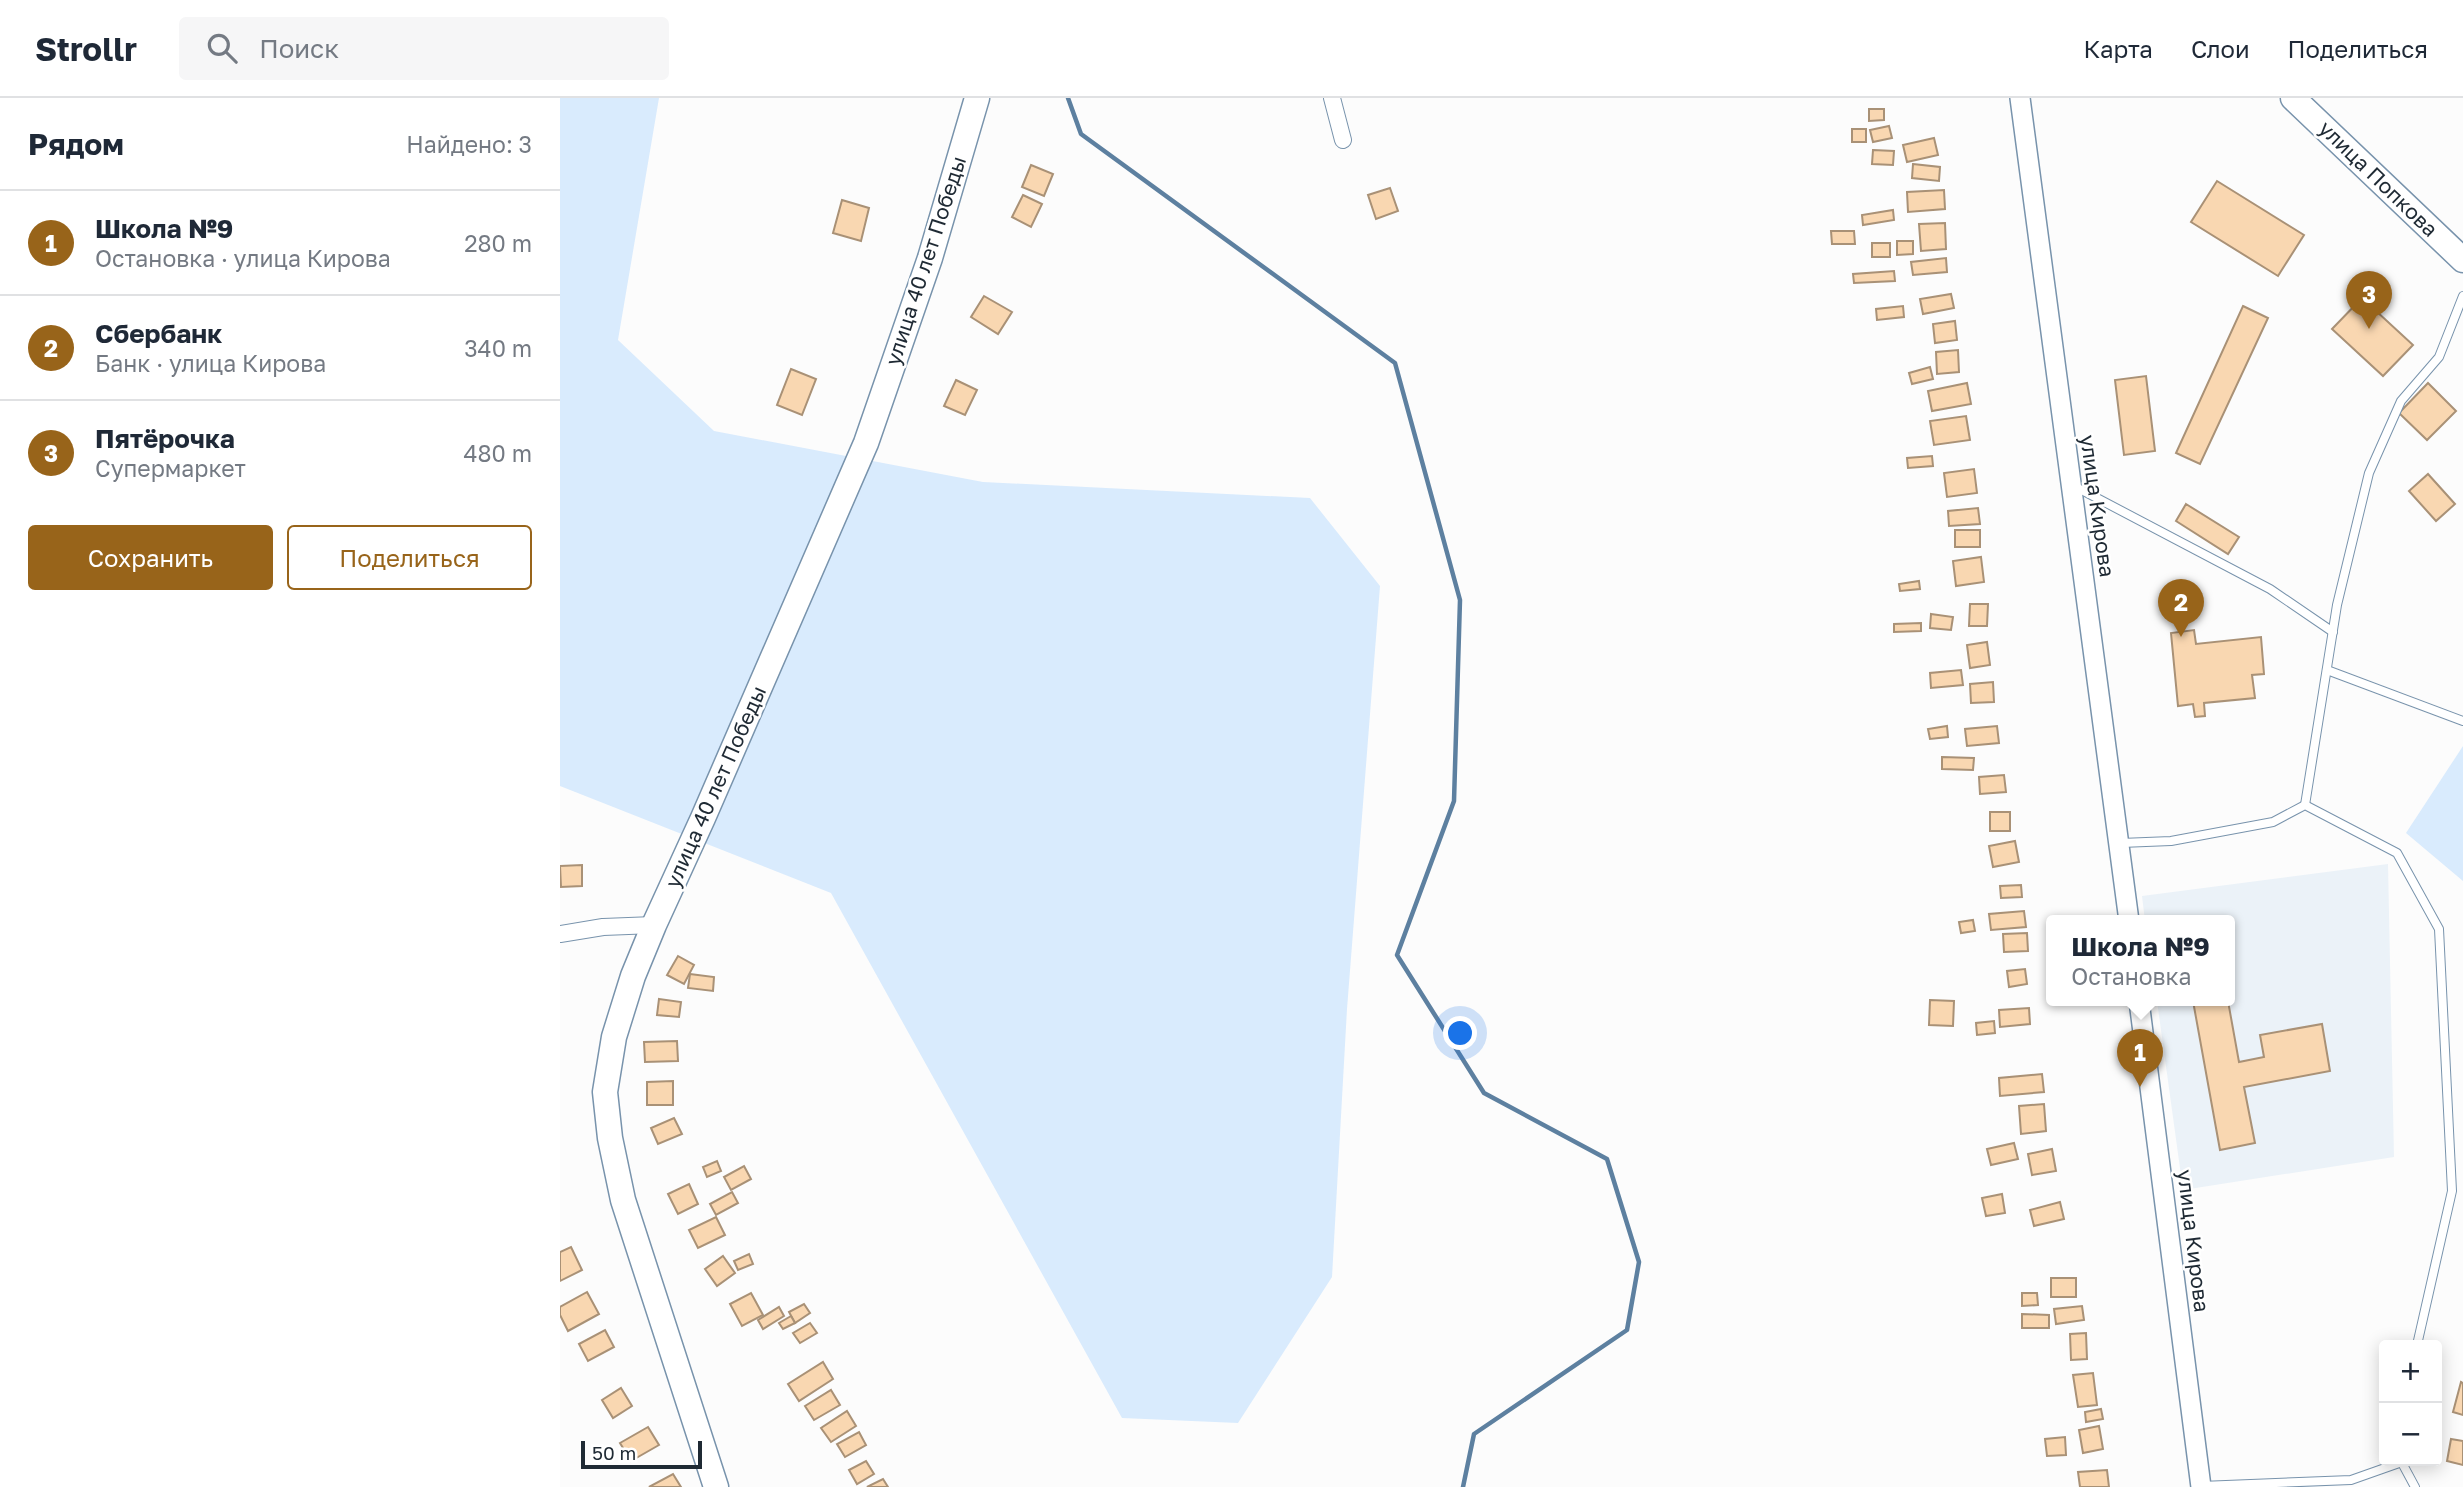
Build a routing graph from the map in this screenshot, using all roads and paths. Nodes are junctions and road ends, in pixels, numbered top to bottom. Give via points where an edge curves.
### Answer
1 (977, 98) edge
2 (1332, 98) edge
3 (2020, 98) edge
4 (2293, 98) edge
5 (1343, 141) dead end
6 (2463, 260) edge
7 (2463, 296) edge
8 (2071, 485) junction
9 (2333, 632) junction
10 (2327, 670) junction
11 (2463, 721) edge
12 (2305, 805) junction
13 (2119, 844) junction
14 (2128, 915) edge
15 (654, 925) junction
16 (560, 934) edge
17 (2140, 1006) edge
18 (2418, 1340) edge
19 (2390, 1466) edge
20 (2403, 1466) edge
21 (716, 1487) edge
22 (2201, 1487) edge
23 (2415, 1487) edge

1 - 15 main road, улица 40 лет Победы via 930,258 866,443
2 - 5 street
3 - 8 street, улица Кирова
4 - 6 main road, улица Попкова
7 - 9 lane via 2439,357 2401,401 2369,473
8 - 9 lane via 2270,589
8 - 13 street, улица Кирова
9 - 10 lane
10 - 11 lane
10 - 12 lane
12 - 13 lane via 2273,822 2171,841
12 - 18 lane via 2397,853 2439,929 2452,1191
13 - 14 street, улица Кирова
15 - 16 street
15 - 21 main road, улица 40 лет Победы via 614,1037 605,1092 610,1138 623,1200
17 - 22 street, улица Кирова
19 - 22 lane via 2351,1480
20 - 23 lane

